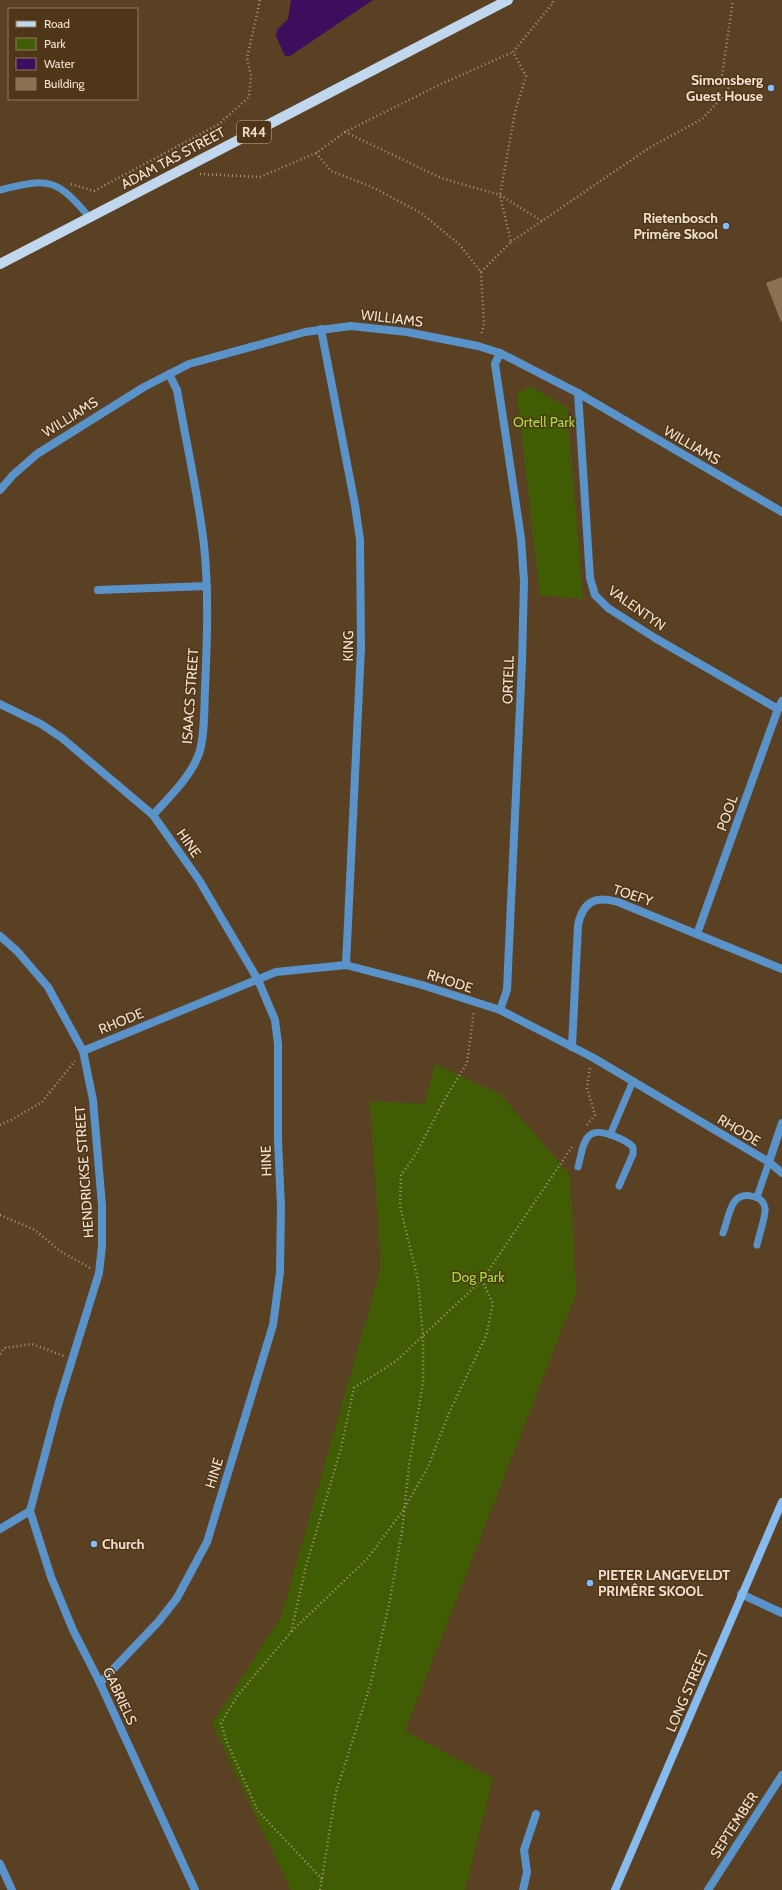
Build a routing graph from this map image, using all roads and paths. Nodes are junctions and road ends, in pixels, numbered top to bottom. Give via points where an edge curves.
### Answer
1 (260, 0) edge
2 (508, 0) edge
3 (552, 0) edge
4 (733, 0) edge
5 (513, 52) junction
6 (346, 132) junction
7 (316, 153) junction
8 (198, 174) dead end
9 (61, 189) junction
10 (0, 190) edge
11 (500, 195) junction
12 (90, 218) junction
13 (542, 221) junction
14 (511, 242) junction
15 (0, 264) edge
16 (481, 272) junction
17 (321, 329) junction
18 (478, 346) junction
19 (500, 353) junction
20 (169, 374) junction
21 (578, 393) junction
22 (0, 490) edge
23 (782, 512) edge
24 (207, 586) junction
25 (98, 590) dead end
26 (0, 704) edge
27 (780, 705) edge
28 (153, 816) junction
29 (697, 934) junction
30 (0, 936) edge
31 (346, 965) junction
32 (782, 969) edge
33 (258, 980) junction
34 (475, 1003) junction
35 (500, 1010) junction
36 (572, 1047) junction
37 (83, 1051) junction
38 (592, 1057) junction
39 (633, 1081) junction
40 (782, 1123) edge
41 (0, 1125) edge
42 (585, 1128) dead end
43 (610, 1135) junction
44 (576, 1141) dead end
45 (768, 1162) junction
46 (578, 1167) dead end
47 (782, 1173) edge
48 (619, 1186) dead end
49 (757, 1197) junction
50 (0, 1215) edge
51 (724, 1233) dead end
52 (757, 1245) dead end
53 (99, 1273) junction
54 (482, 1280) junction
55 (423, 1336) junction
56 (0, 1354) edge
57 (74, 1360) junction
58 (782, 1502) edge
59 (404, 1509) junction
60 (30, 1511) junction
61 (0, 1529) edge
62 (741, 1594) junction
63 (782, 1613) edge
64 (292, 1632) junction
65 (100, 1682) junction
66 (782, 1775) edge
67 (536, 1814) dead end
68 (0, 1864) edge
69 (322, 1879) junction
70 (12, 1890) edge
71 (194, 1890) edge
72 (320, 1890) edge
73 (523, 1890) edge
74 (615, 1890) edge
75 (708, 1890) edge

1 - 9 path via 247,58 251,76 249,97 235,111 219,124 94,191 73,183
2 - 12 main road, ADAM TAS STREET / R44
3 - 5 path
4 - 13 path via 722,76 729,84 728,91 702,120 649,148
5 - 6 path via 439,85
5 - 11 path via 526,76 515,112
6 - 7 path
6 - 11 path via 441,178
7 - 8 path via 260,177
7 - 16 path via 331,172 370,186 421,213 459,244
9 - 10 lane via 53,184 36,183
9 - 12 lane via 69,194
11 - 13 path
11 - 14 path
12 - 15 main road, ADAM TAS STREET / R44
13 - 14 path
14 - 16 path
16 - 18 path via 484,324
17 - 18 street, WILLIAMS via 351,326 407,332
17 - 20 street, WILLIAMS via 206,358
17 - 31 street, KING via 360,540 361,648
18 - 19 street, WILLIAMS
19 - 21 street, WILLIAMS
19 - 35 street, ORTELL via 495,364 521,538 524,581 507,990
20 - 22 street, WILLIAMS via 37,454
20 - 24 street, ISAACS STREET via 177,390 198,502
21 - 23 street, WILLIAMS
21 - 27 street, VALENTYN via 590,578 595,595 608,608 655,638
24 - 25 street
24 - 28 street, ISAACS STREET via 206,672 199,754 189,774
26 - 28 street, HINE via 41,724 62,738
27 - 29 street, POOL
28 - 33 street, HINE via 199,880
29 - 32 street, TOEFY
29 - 36 street, TOEFY via 609,899 598,899 588,904 581,911 578,925
30 - 37 street, HENDRICKSE STREET via 18,951 48,987
31 - 33 street, RHODE via 276,972
31 - 34 street, RHODE via 422,985
33 - 37 street, RHODE
33 - 65 street, HINE via 275,1020 278,1044 280,1272 273,1325 207,1542 172,1604
34 - 35 street, RHODE
34 - 55 path via 467,1063 414,1157 401,1174 400,1206 418,1280
35 - 36 street, RHODE
36 - 38 street, RHODE
37 - 41 path via 42,1102
37 - 53 street, HENDRICKSE STREET via 93,1100 102,1205
38 - 39 street, RHODE
38 - 42 path via 587,1088 594,1115
39 - 43 lane
39 - 45 street, RHODE
40 - 45 street
43 - 46 lane via 598,1132 590,1134
43 - 48 lane via 632,1147 633,1154
44 - 54 path
45 - 47 street, RHODE
45 - 49 lane
49 - 51 lane via 745,1194 735,1200
49 - 52 lane via 763,1202 765,1209
50 - 53 path via 35,1230 60,1250
53 - 57 street, HENDRICKSE STREET
54 - 55 path
54 - 59 path via 493,1304 486,1336 449,1413 428,1467
55 - 59 path via 423,1383
55 - 64 path via 396,1361 354,1388 341,1448 306,1566
56 - 57 path via 4,1348 32,1344
57 - 60 street, HENDRICKSE STREET via 58,1405
58 - 62 street, LONG STREET
59 - 64 path via 368,1558
59 - 69 path via 389,1605 370,1686 336,1792
60 - 61 street
60 - 65 street, GABRIELS via 51,1577 73,1630
62 - 63 street
62 - 74 street, LONG STREET
64 - 69 path via 238,1695 221,1723 258,1811
65 - 71 street, GABRIELS
66 - 75 street, SEPTEMBER
67 - 73 street via 524,1850 527,1872
68 - 70 street
69 - 72 path

